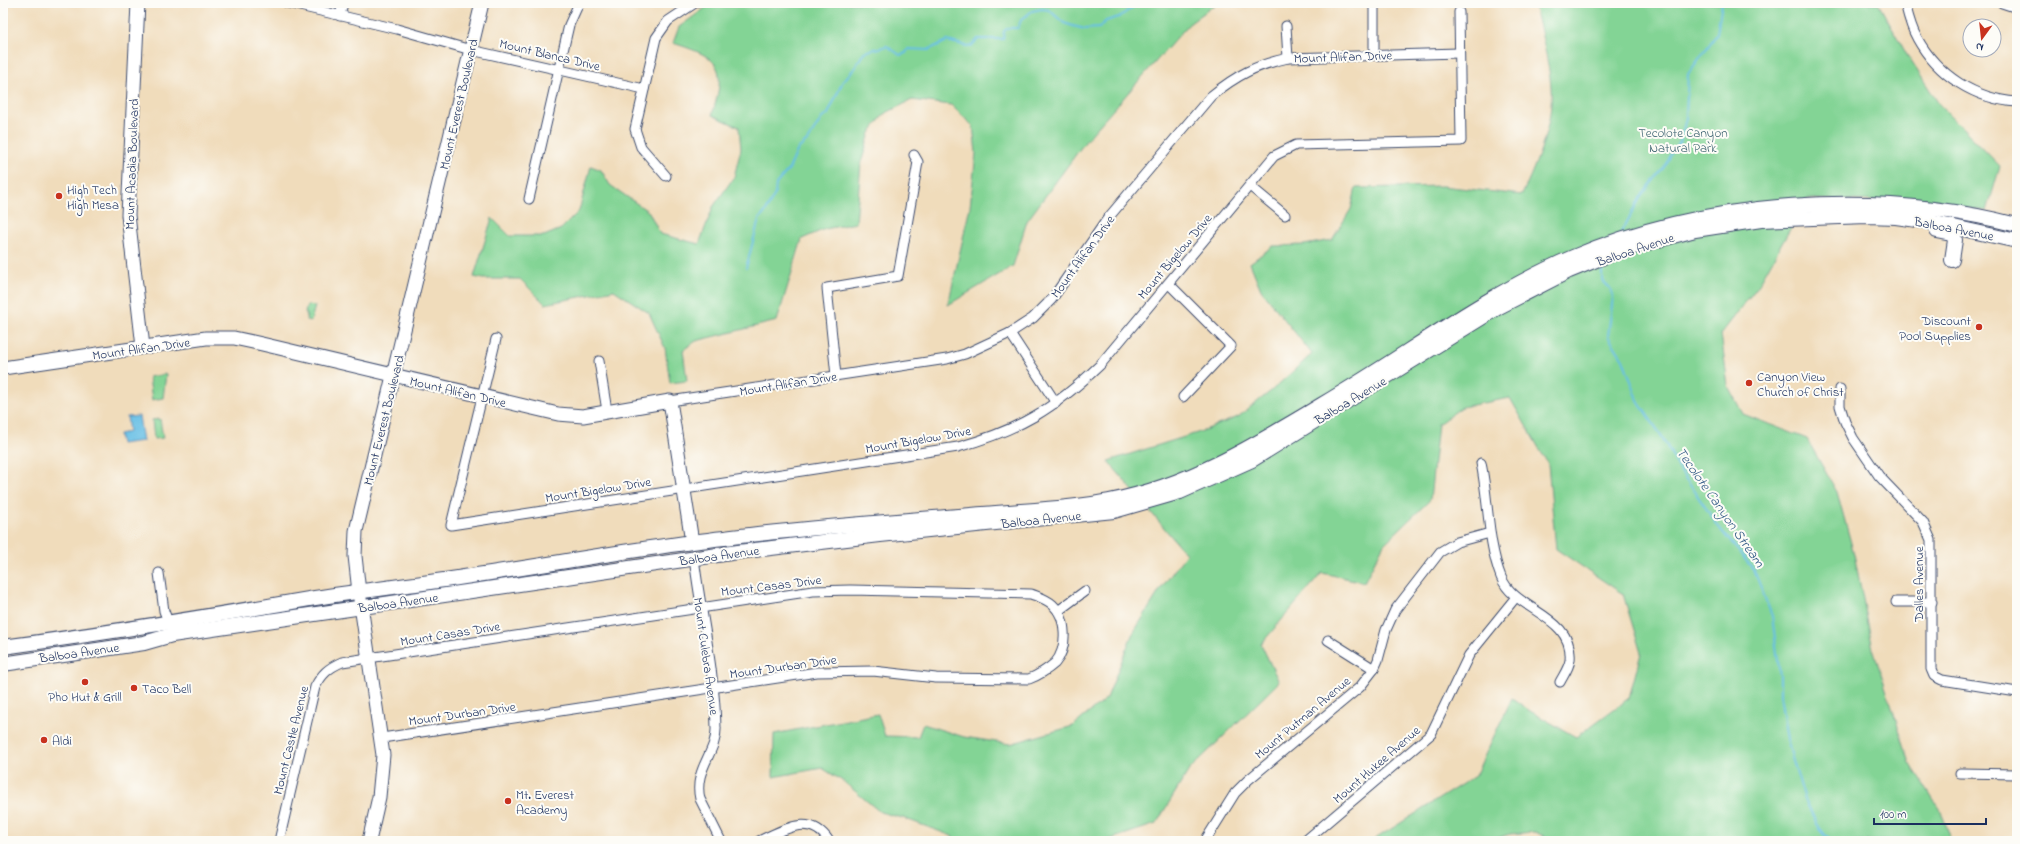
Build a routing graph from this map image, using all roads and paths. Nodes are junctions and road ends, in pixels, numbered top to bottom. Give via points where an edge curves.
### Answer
1 (138, 3) edge
2 (287, 3) edge
3 (343, 3) edge
4 (482, 3) edge
5 (579, 3) edge
6 (695, 3) edge
7 (1374, 3) edge
8 (1905, 3) edge
9 (2002, 3) edge
10 (2017, 8) edge
11 (1459, 12) dead end
12 (340, 16) junction
13 (1286, 26) dead end
14 (471, 50) junction
15 (1458, 53) junction
16 (1374, 55) junction
17 (1288, 58) junction
18 (560, 70) junction
19 (644, 89) junction
20 (2017, 102) edge
21 (914, 155) dead end
22 (666, 176) dead end
23 (1250, 186) junction
24 (529, 199) dead end
25 (1285, 215) dead end
26 (1808, 217) junction
27 (2017, 225) edge
28 (1983, 233) junction
29 (2017, 241) edge
30 (1169, 284) junction
31 (1010, 333) junction
32 (496, 339) dead end
33 (143, 347) junction
34 (599, 361) dead end
35 (3, 368) edge
36 (394, 376) junction
37 (836, 376) junction
38 (1840, 389) dead end
39 (481, 397) junction
40 (1183, 398) dead end
41 (670, 401) junction
42 (1056, 403) junction
43 (607, 411) junction
44 (1481, 463) dead end
45 (684, 488) junction
46 (1490, 533) junction
47 (732, 536) junction
48 (692, 542) junction
49 (694, 558) junction
50 (670, 562) junction
51 (159, 573) dead end
52 (1085, 591) dead end
53 (359, 592) junction
54 (1516, 597) junction
55 (1896, 602) dead end
56 (1932, 602) junction
57 (362, 607) junction
58 (700, 607) junction
59 (1058, 611) junction
60 (171, 629) junction
61 (1328, 640) dead end
62 (3, 647) edge
63 (1061, 653) joint
64 (370, 658) junction
65 (3, 664) edge
66 (1374, 669) junction
67 (1560, 682) dead end
68 (714, 689) junction
69 (2017, 692) edge
70 (382, 738) junction
71 (1960, 773) dead end
72 (2017, 774) edge
73 (279, 841) edge
74 (369, 841) edge
75 (721, 841) edge
76 (759, 841) edge
77 (829, 841) edge
78 (1205, 841) edge
79 (1305, 841) edge

1 - 33 street, Mount Acadia Boulevard via 128,215
2 - 12 street, Mount Blanca Drive
3 - 12 street
4 - 14 street, Mount Everest Boulevard
5 - 18 street via 569,25
6 - 19 street via 668,21 656,38
7 - 16 street
8 - 20 street via 1916,37 1943,72 1971,91
9 - 10 street
11 - 15 street
12 - 14 street, Mount Blanca Drive
13 - 17 street
14 - 18 street, Mount Blanca Drive
14 - 36 street, Mount Everest Boulevard
15 - 16 street, Mount Alifan Drive
15 - 23 street, Mount Bigelow Drive via 1461,141 1296,145 1274,156
16 - 17 street, Mount Alifan Drive
17 - 31 street, Mount Alifan Drive via 1247,70 1212,96 1108,218 1052,299 1033,318
18 - 19 street, Mount Blanca Drive
18 - 24 street
19 - 22 street via 635,128 636,135 641,147
21 - 37 street via 918,162 898,276 827,288
23 - 25 street
23 - 30 street, Mount Bigelow Drive
26 - 28 main road, Balboa Avenue via 1896,217
26 - 28 main road via 1952,234 1955,240 1952,260 1961,241 1968,236
26 - 49 main road, Balboa Avenue via 1761,220 1695,230 1618,251 1569,271 1499,307 1252,460 1180,492 1155,500 1114,511 1035,521 880,535
27 - 47 main road, Balboa Avenue via 1948,211 1882,206 1814,205 1762,209 1692,220 1613,242 1569,259 1491,300 1244,452 1152,489 1110,501 1047,509 833,525
28 - 29 main road, Balboa Avenue
30 - 40 street via 1231,346
30 - 42 street, Mount Bigelow Drive via 1100,365 1073,391
31 - 37 street, Mount Alifan Drive via 965,354 947,359
31 - 42 street
32 - 39 street
33 - 35 street, Mount Alifan Drive
33 - 36 street, Mount Alifan Drive via 206,338 234,338
34 - 43 street
36 - 39 street, Mount Alifan Drive
36 - 53 street, Mount Everest Boulevard via 356,531 355,556
37 - 41 street, Mount Alifan Drive
38 - 56 street, Dalles Avenue via 1840,406 1844,422 1853,438 1879,476 1924,522 1931,540
39 - 43 street, Mount Alifan Drive via 558,414 583,416
39 - 45 street, Mount Bigelow Drive via 451,525
41 - 43 street, Mount Alifan Drive
41 - 45 street
42 - 45 street, Mount Bigelow Drive via 1008,430 958,447
44 - 46 street
45 - 48 street
46 - 54 street via 1501,577 1506,588
46 - 66 street, Mount Putman Avenue via 1457,542 1440,552 1394,610
47 - 48 main road, Balboa Avenue
47 - 49 main road via 703,548
48 - 50 main road via 684,553
48 - 53 main road, Balboa Avenue
49 - 50 main road, Balboa Avenue
49 - 58 street, Mount Culebra Avenue
50 - 57 main road, Balboa Avenue
51 - 60 street via 164,611
52 - 59 street
53 - 57 street, Mount Everest Boulevard
53 - 60 main road, Balboa Avenue
54 - 67 street via 1546,616 1567,641 1570,660
54 - 79 street, Mount Hukee Avenue via 1469,655 1431,734
55 - 56 street
56 - 69 street, Dalles Avenue via 1930,668 1934,676 1942,680
57 - 60 main road, Balboa Avenue
57 - 64 street, Mount Everest Boulevard
58 - 59 street, Mount Casas Drive via 813,592 850,590 1031,594 1046,599
58 - 64 street, Mount Casas Drive
58 - 68 street, Mount Culebra Avenue
59 - 63 street, Mount Casas Drive via 1065,631
60 - 62 main road, Balboa Avenue
60 - 65 main road, Balboa Avenue via 144,643
61 - 66 street
63 - 68 street, Mount Durban Drive via 1056,662 1040,675 1029,679 936,678 846,670 817,672
64 - 70 street, Mount Everest Boulevard
64 - 73 street, Mount Castle Avenue via 342,662 329,668 315,687
66 - 78 street, Mount Putman Avenue via 1360,687 1235,793
68 - 70 street, Mount Durban Drive
68 - 75 street, Mount Culebra Avenue via 716,730 712,747 701,770 698,792
70 - 74 street, Mount Everest Boulevard via 379,797
71 - 72 street
76 - 77 street via 800,824 821,831

